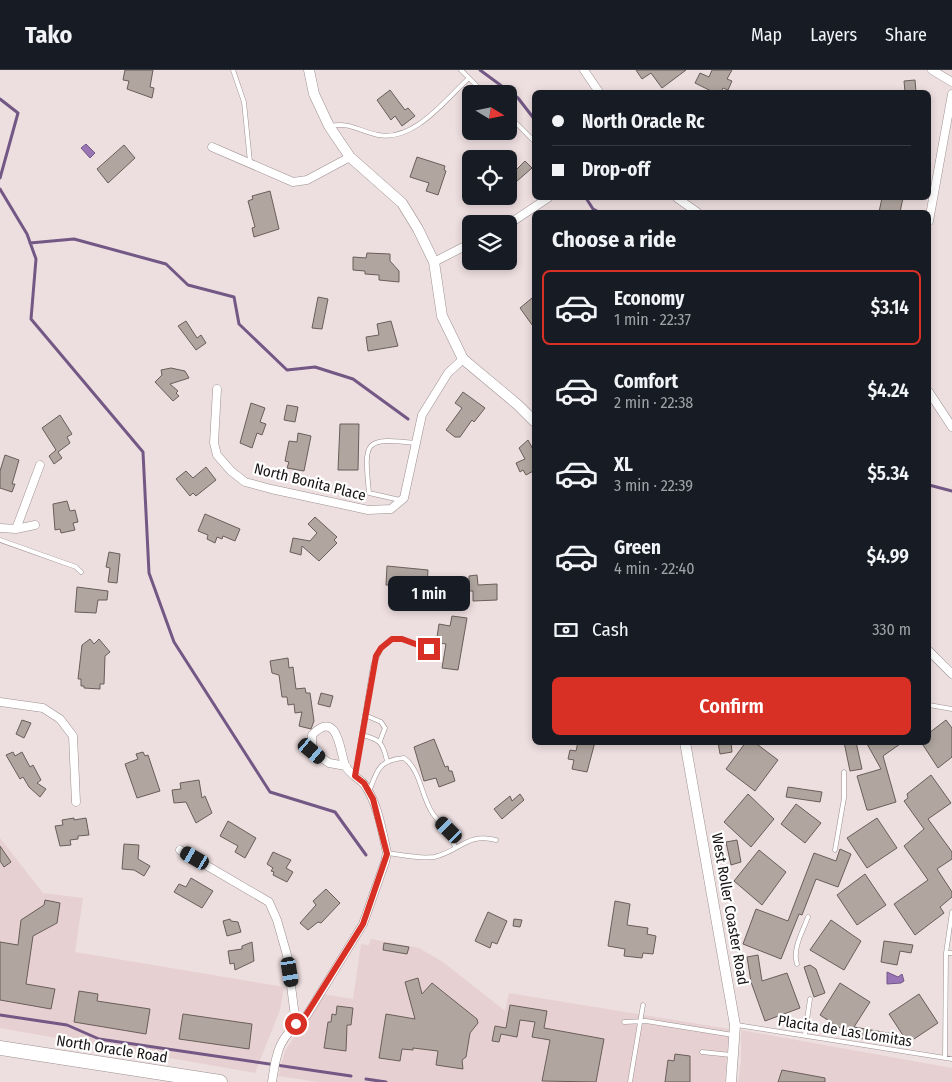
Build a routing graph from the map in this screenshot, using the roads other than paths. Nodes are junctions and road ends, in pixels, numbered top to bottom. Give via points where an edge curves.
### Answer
1 (233, 70) edge
2 (309, 70) edge
3 (460, 70) edge
4 (584, 70) edge
5 (932, 70) edge
6 (469, 78) junction
7 (952, 82) edge
8 (476, 85) edge
9 (598, 90) edge
10 (952, 94) edge
11 (518, 125) edge
12 (329, 126) junction
13 (532, 139) edge
14 (212, 147) dead end
15 (350, 157) junction
16 (250, 164) junction
17 (545, 200) edge
18 (679, 200) edge
19 (694, 210) edge
20 (931, 210) edge
21 (517, 218) edge
22 (462, 248) edge
23 (434, 262) junction
24 (463, 359) junction
25 (216, 388) dead end
26 (931, 395) edge
27 (532, 419) edge
28 (952, 427) edge
29 (416, 443) junction
30 (40, 465) dead end
31 (401, 500) junction
32 (35, 525) dead end
33 (0, 528) edge
34 (16, 529) junction
35 (0, 540) edge
36 (82, 572) dead end
37 (429, 649) dead end
38 (931, 653) edge
39 (952, 674) edge
40 (0, 702) edge
41 (931, 705) edge
42 (952, 709) edge
43 (365, 715) junction
44 (362, 735) junction
45 (380, 740) junction
46 (686, 745) edge
47 (387, 761) junction
48 (346, 766) junction
49 (844, 772) dead end
50 (355, 776) junction
51 (369, 793) junction
52 (76, 802) dead end
53 (496, 840) dead end
54 (455, 847) junction
55 (180, 850) dead end
56 (835, 850) dead end
57 (387, 854) junction
58 (952, 912) edge
59 (808, 917) dead end
60 (946, 953) junction
61 (952, 953) edge
62 (797, 964) dead end
63 (810, 999) dead end
64 (643, 1005) dead end
65 (640, 1021) junction
66 (624, 1022) dead end
67 (296, 1024) junction
68 (735, 1030) junction
69 (805, 1034) junction
70 (0, 1048) edge
71 (702, 1052) dead end
72 (733, 1056) junction
73 (945, 1058) junction
74 (952, 1059) edge
75 (220, 1082) edge
76 (272, 1082) edge
77 (630, 1082) edge
78 (731, 1082) edge

1 - 16 lane via 244,102
2 - 12 street via 314,94
3 - 6 lane
4 - 9 street
5 - 7 street
6 - 8 lane
6 - 12 lane via 415,127 393,137 372,134 343,123
10 - 20 street
11 - 13 lane
12 - 15 street
14 - 16 street
15 - 16 street via 307,180 293,182
15 - 23 street via 402,203
17 - 21 street
18 - 19 street
22 - 23 street
23 - 24 street via 442,316
24 - 27 street
24 - 29 street via 448,373 432,396 422,415
25 - 31 street, North Bonita Place via 214,442 217,455 246,482 368,510 391,509
26 - 28 street
29 - 31 street
29 - 31 lane via 382,439 373,444 366,454 369,493
30 - 34 street
32 - 34 street
33 - 34 street
35 - 36 lane via 76,566
37 - 43 lane via 402,639 388,641 376,656
38 - 39 street
40 - 52 street via 43,708 60,719 73,736
41 - 42 lane
43 - 44 lane
43 - 45 lane via 381,722 384,728
44 - 45 lane
44 - 50 lane
45 - 47 lane
46 - 68 street, West Roller Coaster Road
47 - 51 lane via 376,771
47 - 54 lane via 404,758 412,764 433,814 449,830
48 - 48 street via 336,732 318,729 312,735 312,751 329,762
48 - 50 street
49 - 56 lane via 844,798
50 - 51 street
51 - 57 street
53 - 54 lane via 482,837
54 - 57 lane via 432,857
55 - 67 street via 269,902 278,920 287,955
57 - 67 street via 363,924 306,1015
58 - 60 lane
59 - 62 lane via 797,945
60 - 61 lane
60 - 73 lane
63 - 69 lane
64 - 65 lane
65 - 66 lane, Placita de Las Lomitas
65 - 68 lane, Placita de Las Lomitas
65 - 77 lane
67 - 76 street via 277,1047
68 - 69 lane, Placita de Las Lomitas
68 - 72 street, West Roller Coaster Road
69 - 73 lane, Placita de Las Lomitas
70 - 75 highway, North Oracle Road
71 - 72 lane
72 - 78 street, West Roller Coaster Road
73 - 74 lane, Placita de Las Lomitas

